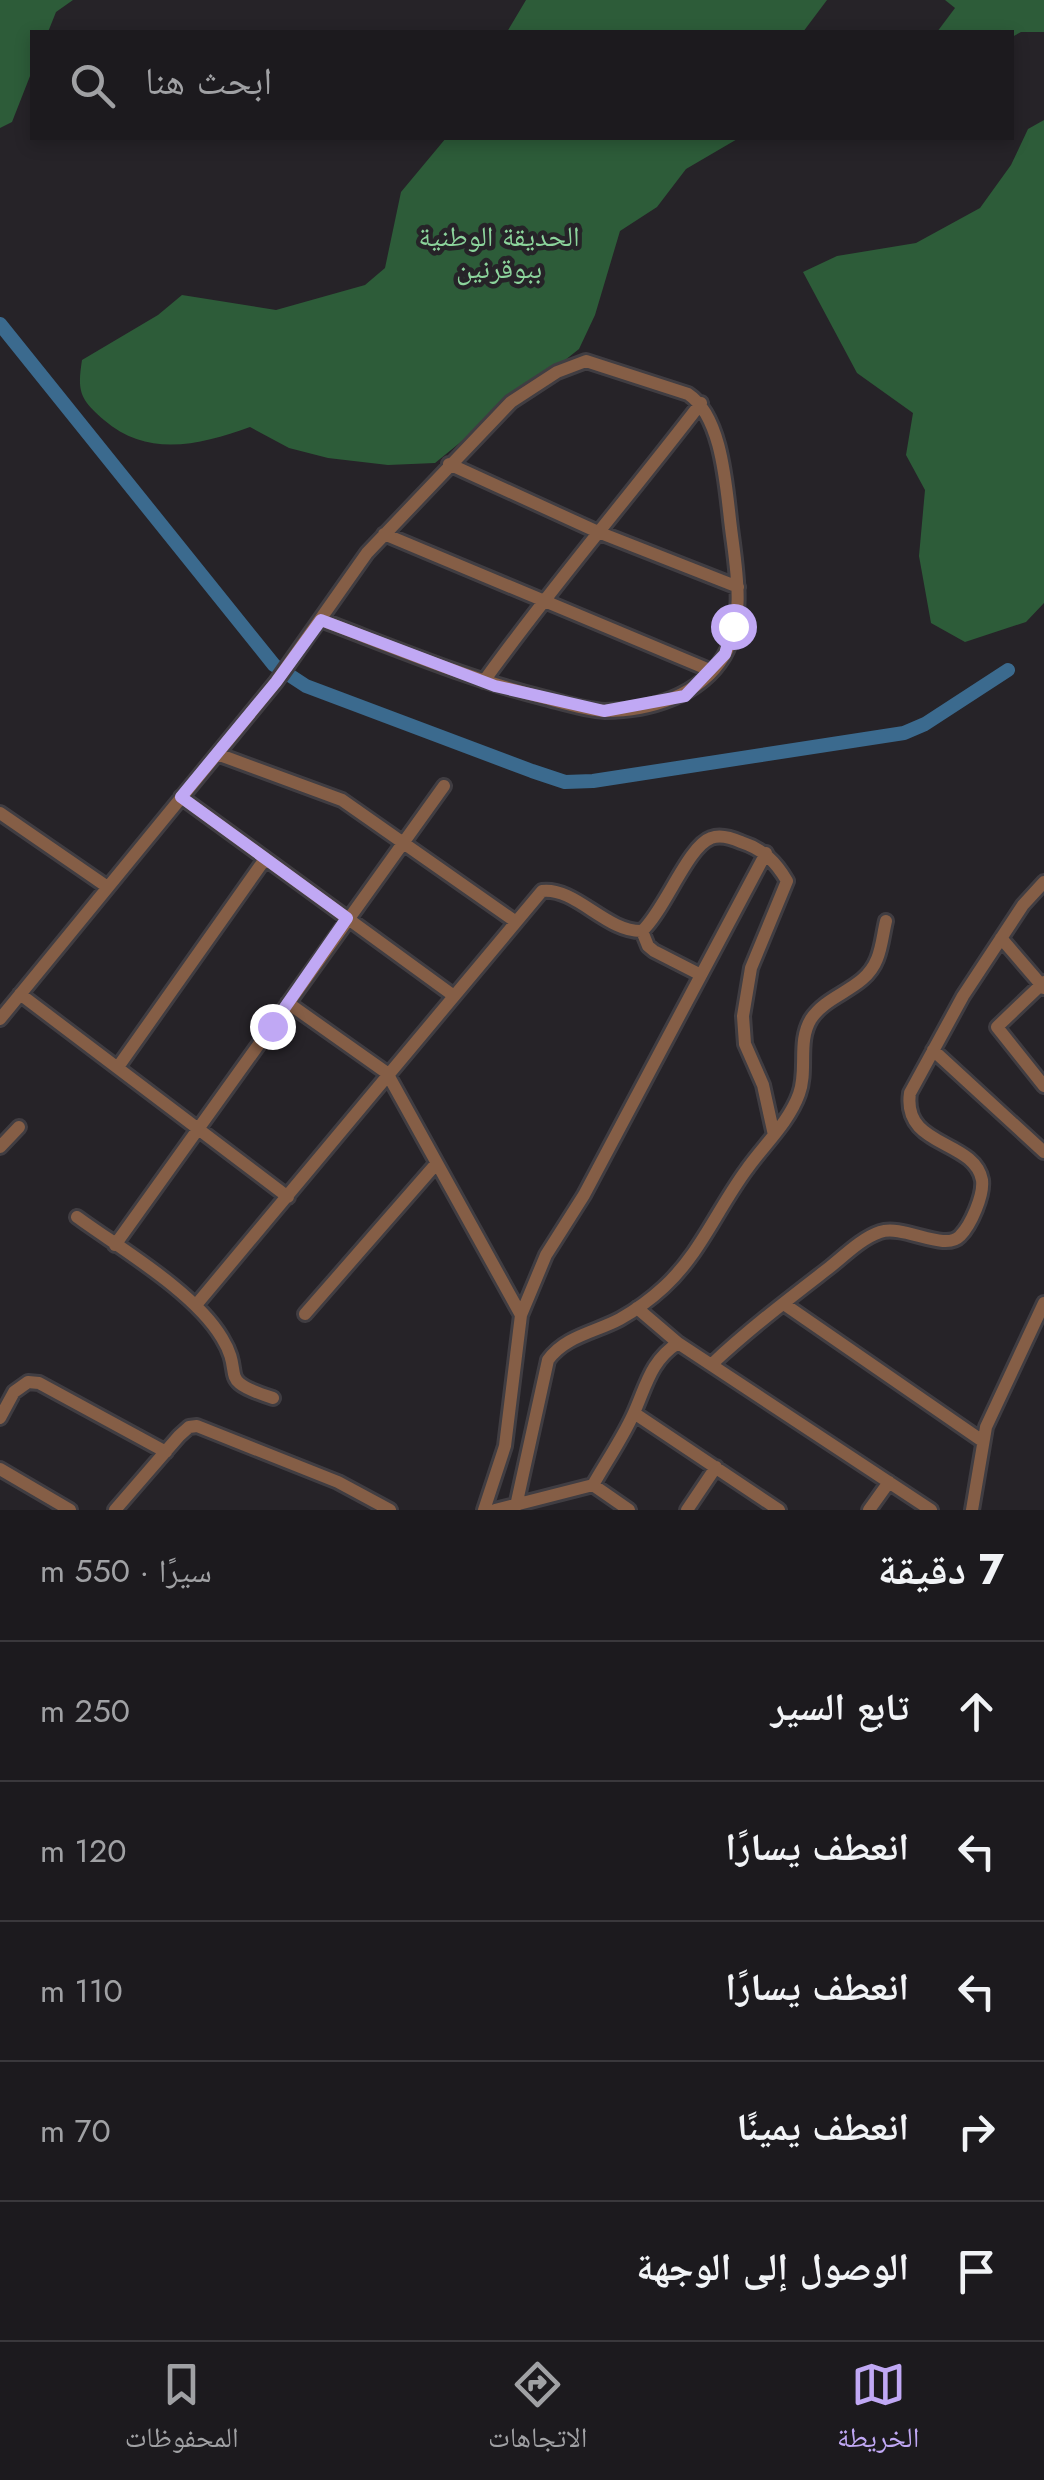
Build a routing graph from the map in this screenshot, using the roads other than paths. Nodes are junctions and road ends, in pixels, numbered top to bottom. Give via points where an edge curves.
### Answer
1 (700, 402) junction
2 (449, 464) junction
3 (598, 532) junction
4 (384, 534) junction
5 (738, 588) junction
6 (543, 599) junction
7 (321, 620) junction
8 (712, 671) junction
9 (484, 682) junction
10 (217, 754) junction
11 (444, 786) dead end
12 (181, 797) junction
13 (0, 812) edge
14 (406, 842) junction
15 (766, 852) junction
16 (265, 858) junction
17 (1044, 882) edge
18 (106, 886) junction
19 (347, 918) junction
20 (886, 921) dead end
21 (516, 922) junction
22 (642, 930) junction
23 (1001, 938) junction
24 (701, 975) junction
25 (1043, 984) edge
26 (20, 994) junction
27 (454, 996) junction
28 (288, 1003) junction
29 (0, 1019) edge
30 (932, 1050) junction
31 (118, 1067) junction
32 (388, 1073) junction
33 (1044, 1086) edge
34 (20, 1126) dead end
35 (200, 1128) junction
36 (774, 1135) junction
37 (0, 1147) edge
38 (1044, 1152) edge
39 (436, 1164) junction
40 (288, 1197) junction
41 (77, 1217) dead end
42 (115, 1244) junction
43 (196, 1304) junction
44 (784, 1304) junction
45 (1044, 1304) edge
46 (637, 1308) junction
47 (305, 1314) dead end
48 (521, 1314) junction
49 (678, 1343) junction
50 (712, 1364) junction
51 (273, 1398) dead end
52 (634, 1414) junction
53 (0, 1418) edge
54 (981, 1440) junction
55 (166, 1452) junction
56 (716, 1467) junction
57 (0, 1469) edge
58 (889, 1482) junction
59 (593, 1484) junction
60 (516, 1506) junction
61 (532, 1506) edge
62 (70, 1510) edge
63 (114, 1510) edge
64 (390, 1510) edge
65 (484, 1510) edge
66 (495, 1510) edge
67 (629, 1510) edge
68 (687, 1510) edge
69 (779, 1510) edge
70 (869, 1510) edge
71 (930, 1510) edge
72 (972, 1510) edge

1 - 2 street via 576,362 511,402
1 - 3 street
1 - 5 street via 724,474
2 - 3 street
2 - 4 street
3 - 5 street
3 - 6 street
4 - 6 street
4 - 7 street
5 - 8 street via 725,654
6 - 8 street
6 - 9 street
7 - 9 street
7 - 10 street
8 - 9 street via 685,696 604,711
10 - 12 street
10 - 14 street via 342,800
11 - 14 street
12 - 16 street
12 - 18 street
13 - 18 street
14 - 19 street
14 - 21 street
15 - 22 street via 729,838 707,839
15 - 24 street
15 - 36 street via 787,884 752,968 742,1033
16 - 19 street
16 - 31 street
17 - 23 street
18 - 26 street
19 - 27 street
19 - 28 street
20 - 36 street via 871,970 821,1006 807,1027 801,1090
21 - 22 street via 548,889 618,925
21 - 27 street
22 - 24 street via 654,951
23 - 25 street
23 - 30 street
24 - 48 street via 546,1255
25 - 33 street via 997,1026
26 - 29 street
26 - 31 street
27 - 32 street
28 - 32 street
28 - 35 street
30 - 38 street
30 - 44 street via 908,1109 914,1122 976,1166 982,1179 960,1236 940,1241 880,1232
31 - 35 street
32 - 39 street
32 - 40 street
34 - 37 street
35 - 40 street
35 - 42 street
36 - 46 street via 697,1250
39 - 47 street
39 - 48 street
40 - 43 street
41 - 42 street
42 - 43 street
43 - 51 street via 224,1342 237,1382
44 - 50 street
44 - 54 street
45 - 54 street
46 - 49 street
46 - 60 street via 566,1343 548,1360
48 - 65 street via 505,1446
49 - 50 street
49 - 52 street via 657,1361
50 - 58 street
52 - 56 street
52 - 59 street
53 - 55 street via 14,1392 40,1383
54 - 72 street
55 - 63 street
55 - 64 street via 189,1427 206,1428
56 - 68 street
56 - 69 street
57 - 62 street
58 - 70 street
58 - 71 street
59 - 61 street
59 - 67 street
60 - 61 street
60 - 66 street

